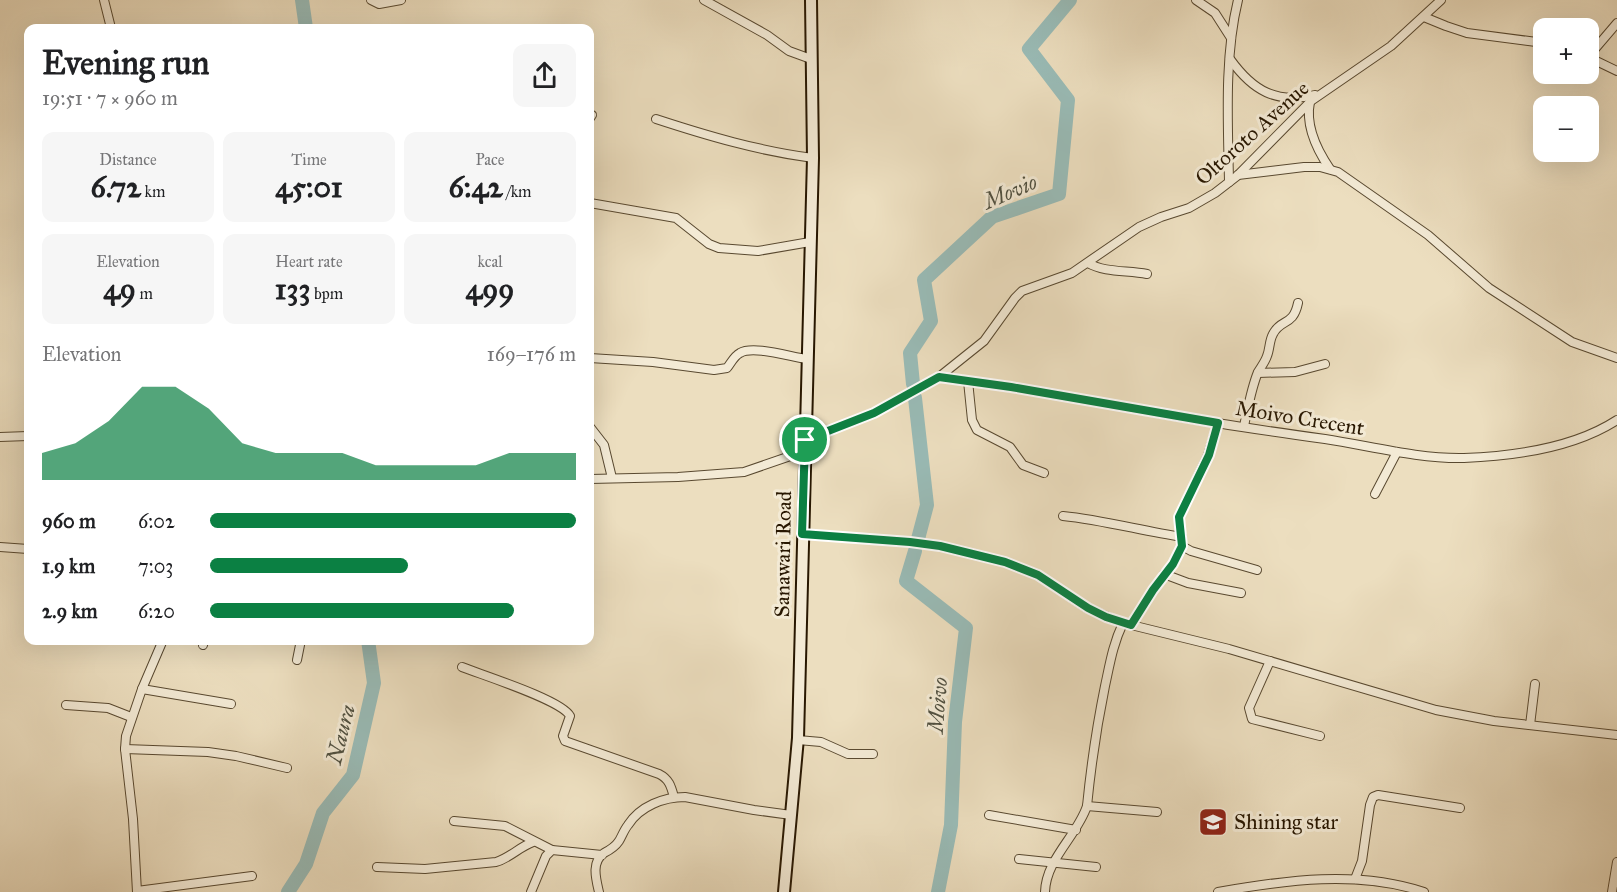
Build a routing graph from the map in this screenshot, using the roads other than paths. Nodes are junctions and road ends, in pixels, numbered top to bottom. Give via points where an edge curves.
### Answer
1 (104, 0) edge
2 (371, 0) edge
3 (401, 0) edge
4 (704, 0) edge
5 (812, 0) edge
6 (1196, 0) edge
7 (1238, 0) edge
8 (1441, 0) edge
9 (1424, 17) junction
10 (110, 24) edge
11 (1616, 24) edge
12 (1231, 39) junction
13 (1533, 42) edge
14 (1599, 44) edge
15 (811, 59) junction
16 (1230, 59) junction
17 (1599, 62) edge
18 (1617, 71) edge
19 (1321, 94) junction
20 (1311, 101) junction
21 (656, 119) dead end
22 (813, 158) junction
23 (1330, 169) junction
24 (1237, 176) junction
25 (1229, 182) junction
26 (594, 203) edge
27 (810, 242) junction
28 (1088, 263) junction
29 (1147, 274) dead end
30 (1298, 303) dead end
31 (594, 358) edge
32 (1617, 358) edge
33 (807, 359) junction
34 (1325, 364) dead end
35 (1258, 373) junction
36 (939, 377) junction
37 (968, 381) junction
38 (1617, 420) edge
39 (1218, 423) junction
40 (1244, 426) junction
41 (594, 432) edge
42 (24, 436) edge
43 (0, 437) edge
44 (805, 445) junction
45 (1397, 452) junction
46 (1044, 473) dead end
47 (612, 478) junction
48 (594, 479) edge
49 (1375, 494) dead end
50 (1063, 516) dead end
51 (802, 534) junction
52 (1182, 537) junction
53 (1182, 546) junction
54 (0, 547) edge
55 (24, 549) edge
56 (1257, 570) dead end
57 (1164, 574) junction
58 (1241, 592) dead end
59 (1127, 624) junction
60 (162, 645) edge
61 (300, 645) edge
62 (297, 660) dead end
63 (1270, 661) junction
64 (462, 667) dead end
65 (1535, 684) dead end
66 (142, 689) junction
67 (231, 704) dead end
68 (66, 705) dead end
69 (131, 717) junction
70 (1530, 725) junction
71 (1320, 735) dead end
72 (1617, 735) edge
73 (798, 740) junction
74 (125, 749) junction
75 (873, 754) dead end
76 (286, 768) dead end
77 (674, 797) junction
78 (1087, 806) junction
79 (1460, 808) dead end
80 (1157, 812) dead end
81 (791, 815) junction
82 (989, 815) dead end
83 (454, 821) dead end
84 (1076, 830) junction
85 (533, 842) junction
86 (552, 850) junction
87 (602, 855) junction
88 (1019, 859) dead end
89 (1054, 862) junction
90 (1617, 862) edge
91 (377, 867) dead end
92 (1096, 867) dead end
93 (252, 876) dead end
94 (1355, 879) junction
95 (137, 892) edge
96 (531, 892) edge
97 (599, 892) edge
98 (784, 892) edge
99 (1045, 892) edge
100 (1218, 892) edge
101 (1424, 892) edge
102 (1612, 892) edge

1 - 10 street
2 - 3 street via 379,4
4 - 15 street via 789,51
5 - 15 street, Sanawari Road
6 - 12 street via 1215,13
7 - 12 street
8 - 9 street, Oltoroto Avenue
9 - 13 street via 1467,33
9 - 19 street, Oltoroto Avenue via 1391,46
11 - 14 street
12 - 16 street
15 - 22 street, Sanawari Road
16 - 19 street via 1262,90 1278,97 1297,99
16 - 25 street
17 - 18 street
19 - 20 street, Oltoroto Avenue
20 - 23 street via 1308,121
20 - 24 street, Oltoroto Avenue
21 - 22 street via 729,142
22 - 27 street, Sanawari Road
23 - 24 street via 1304,167
23 - 32 street via 1428,235 1489,288 1572,342
24 - 25 street, Oltoroto Avenue
25 - 28 street, Oltoroto Avenue via 1198,204 1139,227
26 - 27 street via 676,218 710,244 725,249 758,251
27 - 33 street, Sanawari Road
28 - 29 street via 1101,269
28 - 36 street, Oltoroto Avenue via 1022,291 984,341
30 - 35 street via 1291,321 1274,331
31 - 33 street via 714,370 727,368 737,354 745,351
33 - 44 street, Sanawari Road
34 - 35 street via 1295,372
35 - 40 street
36 - 37 street, Moivo Crecent
36 - 44 street, Oltoroto Avenue
37 - 39 street, Moivo Crecent
37 - 46 street via 972,420 977,430 1010,447 1023,465
38 - 45 street, Moivo Crecent via 1567,443 1531,450 1463,458
39 - 40 street, Moivo Crecent
39 - 52 street via 1209,455 1179,517
40 - 45 street, Moivo Crecent
41 - 47 street via 604,445
42 - 43 street
44 - 47 street, Oltoroto Avenue via 744,472
44 - 51 street, Sanawari Road
45 - 49 street
47 - 48 street, Oltoroto Avenue
50 - 52 street
51 - 59 street via 940,546 1005,562 1038,575 1088,608
51 - 73 street, Sanawari Road
52 - 53 street
53 - 56 street
53 - 57 street
54 - 55 street
57 - 58 street via 1188,583
57 - 59 street
59 - 63 street
59 - 78 street via 1114,644 1107,670
60 - 66 street
61 - 62 street
63 - 70 street via 1436,710
63 - 71 street via 1249,708 1252,719
64 - 77 street via 558,706 570,716 565,741 665,777
65 - 70 street
66 - 67 street
66 - 69 street
68 - 69 street via 108,708
69 - 74 street
70 - 72 street
73 - 75 street via 821,742 848,754
73 - 81 street, Sanawari Road
74 - 76 street via 208,752
74 - 95 street
77 - 81 street
77 - 87 street via 646,807 627,825 617,844
78 - 80 street
78 - 84 street
79 - 94 street via 1373,797
81 - 98 street, Sanawari Road
82 - 84 street
83 - 85 street via 505,826
84 - 89 street
85 - 86 street
85 - 91 street via 496,862 425,869
86 - 87 street
86 - 96 street
87 - 97 street via 596,864
88 - 89 street
89 - 92 street
89 - 99 street
90 - 102 street
93 - 95 street
94 - 100 street via 1272,882
94 - 101 street via 1400,884

